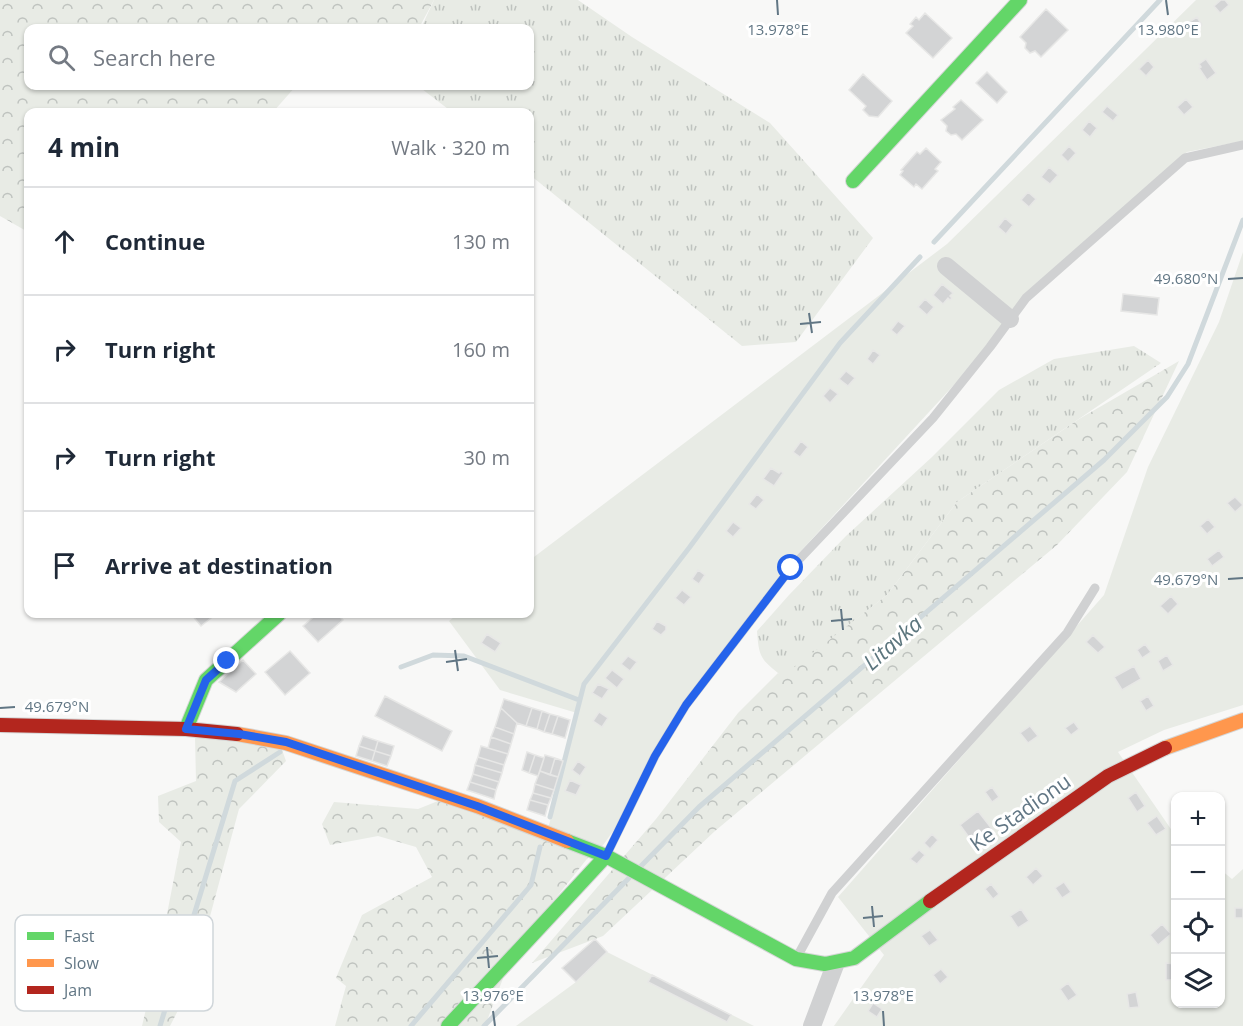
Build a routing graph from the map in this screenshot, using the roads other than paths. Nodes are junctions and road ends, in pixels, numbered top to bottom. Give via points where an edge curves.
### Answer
1 (1020, 0) edge
2 (1243, 145) edge
3 (853, 181) dead end
4 (946, 266) dead end
5 (1010, 319) junction
6 (1095, 588) dead end
7 (275, 618) edge
8 (1243, 720) edge
9 (0, 724) edge
10 (186, 729) junction
11 (606, 856) junction
12 (796, 959) junction
13 (835, 965) junction
14 (448, 1026) edge
15 (812, 1026) edge

1 - 3 street
2 - 5 lane via 1185,158 1026,298
4 - 5 street
5 - 11 lane via 933,418 791,568 686,705 655,756
6 - 12 lane via 1067,633 832,894
7 - 10 street via 206,680
8 - 13 street, Ke Stadionu via 1157,751 1108,777 972,870 854,958
9 - 10 street
10 - 11 street via 286,742 477,806
11 - 12 street
11 - 14 street
12 - 13 street
13 - 15 street

